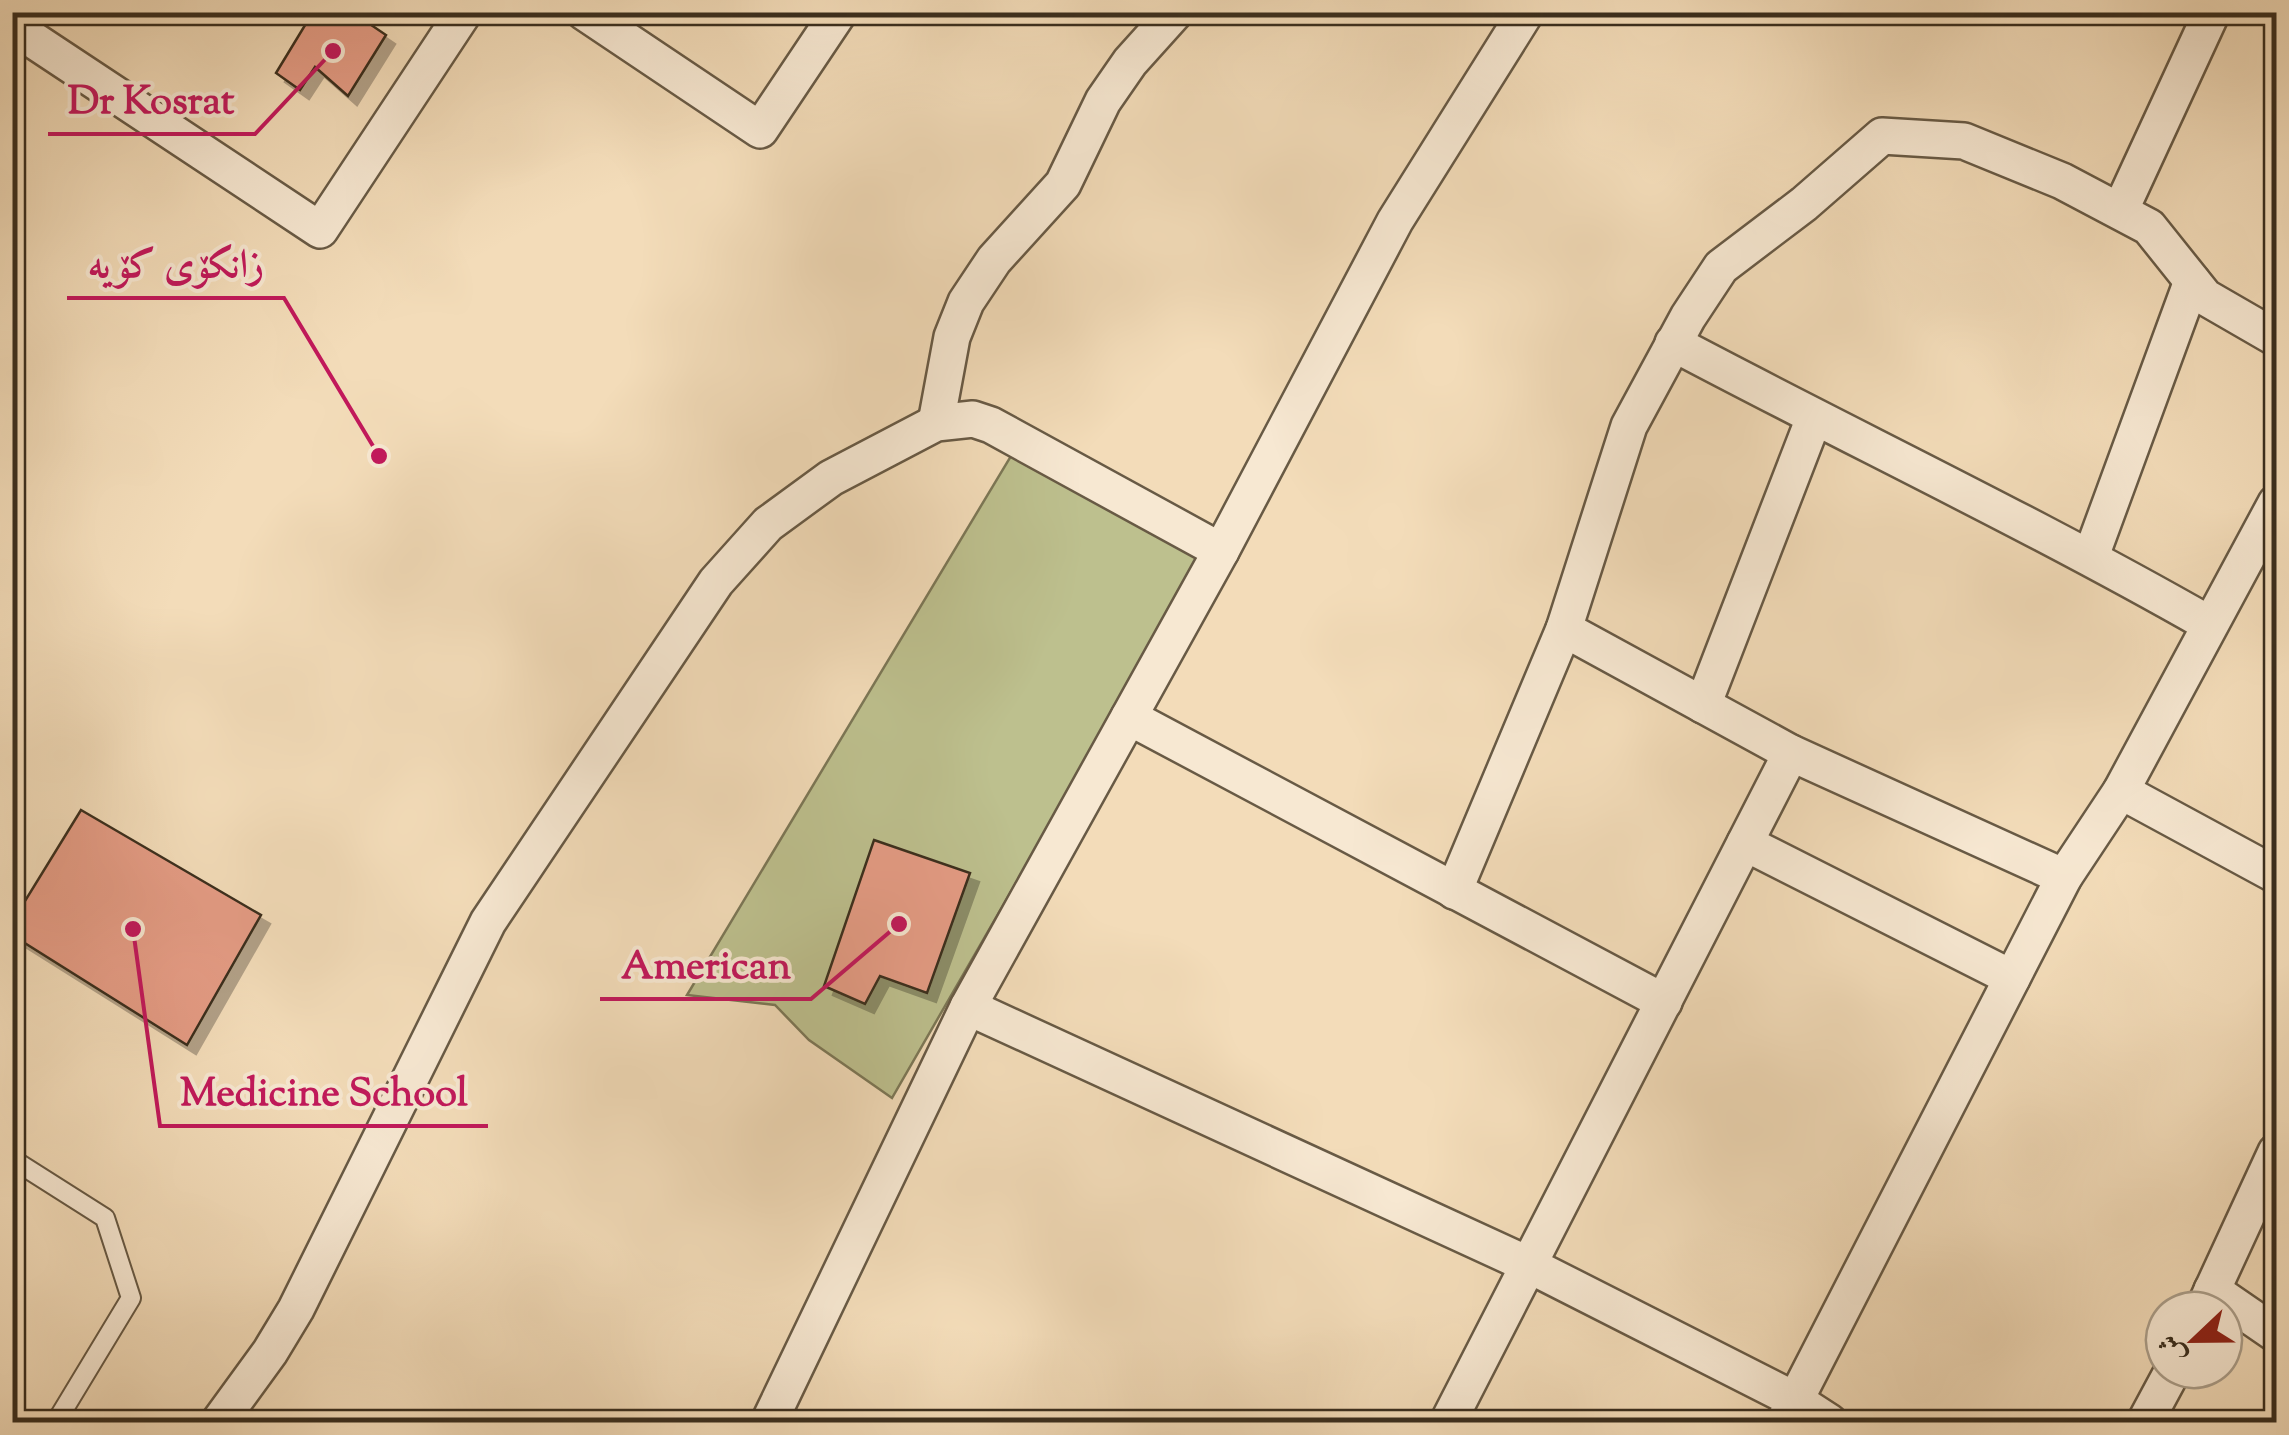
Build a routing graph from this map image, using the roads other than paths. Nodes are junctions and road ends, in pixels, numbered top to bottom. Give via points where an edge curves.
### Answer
1 (464, 12) edge
2 (584, 12) edge
3 (839, 12) edge
4 (1175, 12) edge
5 (1526, 12) edge
6 (2212, 12) edge
7 (12, 26) edge
8 (2120, 211) junction
9 (2192, 280) junction
10 (2276, 338) edge
11 (1674, 343) junction
12 (1814, 418) junction
13 (936, 423) junction
14 (2276, 504) edge
15 (2265, 550) edge
16 (1221, 551) junction
17 (2090, 556) junction
18 (2209, 624) junction
19 (1564, 628) junction
20 (1704, 705) junction
21 (1129, 717) junction
22 (1792, 753) junction
23 (2121, 791) junction
24 (1745, 843) junction
25 (2276, 875) edge
26 (2064, 877) junction
27 (1454, 891) junction
28 (2012, 978) junction
29 (1664, 1002) junction
30 (968, 1007) junction
31 (2276, 1152) edge
32 (12, 1159) edge
33 (1529, 1265) junction
34 (2212, 1290) edge
35 (2244, 1318) edge
36 (2276, 1334) edge
37 (2162, 1390) edge
38 (1790, 1411) edge
39 (56, 1422) edge
40 (219, 1422) edge
41 (768, 1422) edge
42 (1448, 1422) edge
43 (1830, 1422) edge
44 (2145, 1422) edge

1 - 7 street via 320,230
2 - 3 street via 760,130
4 - 13 street via 1103,101 1057,193 994,260 966,302 952,337
5 - 16 street via 1395,221
6 - 8 street
8 - 9 street via 2149,227
8 - 11 street via 1964,140 1882,136 1721,268
9 - 10 street via 2205,297
9 - 17 street
11 - 12 street
11 - 19 street via 1629,426
12 - 17 street
12 - 20 street
13 - 16 street via 991,424
13 - 40 street via 798,499 716,582 488,922 296,1309
14 - 15 street
15 - 18 street
16 - 21 street
17 - 18 street
18 - 23 street
19 - 20 street
19 - 27 street
20 - 22 street
21 - 27 street
21 - 30 street
22 - 24 street
22 - 26 street
23 - 25 street
23 - 26 street
24 - 28 street
24 - 29 street
26 - 28 street
27 - 29 street
28 - 38 street
29 - 33 street
30 - 33 street
30 - 41 street
31 - 34 street
32 - 39 lane via 104,1218 131,1298
33 - 38 street
33 - 42 street
35 - 36 street
37 - 44 street
38 - 43 street

